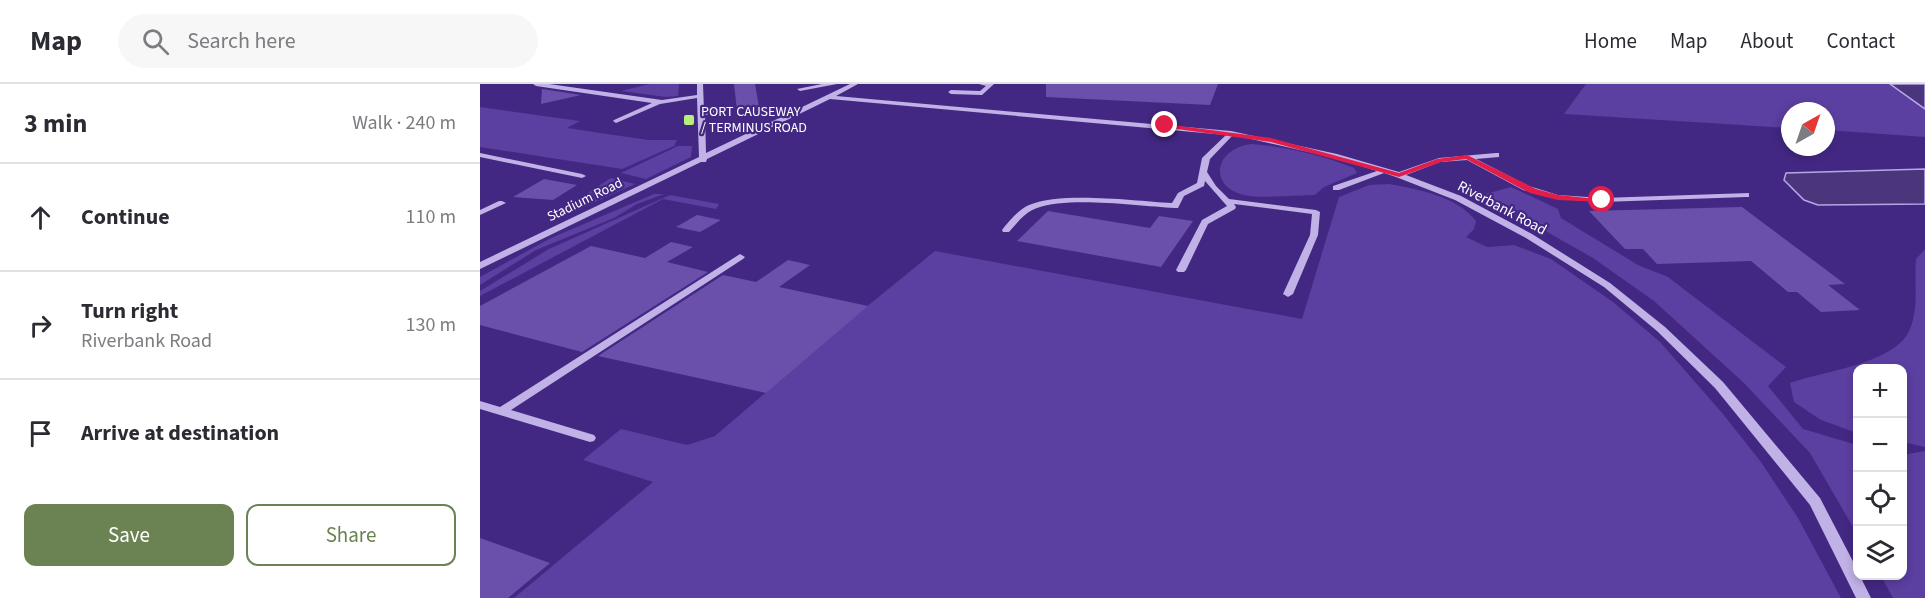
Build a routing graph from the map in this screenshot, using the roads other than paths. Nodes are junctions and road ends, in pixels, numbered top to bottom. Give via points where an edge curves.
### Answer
1 (536, 84) edge
2 (700, 84) edge
3 (834, 84) edge
4 (982, 84) edge
5 (854, 85) edge
6 (800, 89) dead end
7 (951, 92) dead end
8 (700, 96) junction
9 (831, 97) junction
10 (660, 102) junction
11 (730, 109) dead end
12 (701, 114) junction
13 (616, 121) dead end
14 (1231, 133) junction
15 (1496, 155) dead end
16 (481, 156) edge
17 (703, 157) junction
18 (1467, 157) junction
19 (1385, 170) junction
20 (1203, 171) junction
21 (1399, 175) junction
22 (582, 176) dead end
23 (1336, 188) dead end
24 (1746, 195) dead end
25 (1227, 201) junction
26 (502, 203) dead end
27 (480, 213) edge
28 (1006, 230) dead end
29 (740, 257) dead end
30 (480, 266) edge
31 (1181, 270) dead end
32 (1288, 294) dead end
33 (480, 405) edge
34 (502, 411) junction
35 (590, 438) dead end
36 (1864, 598) edge

1 - 10 street
2 - 8 street
3 - 5 street
3 - 6 street
4 - 7 street via 991,84 982,93
5 - 9 street, Stadium Road
8 - 10 street
8 - 12 street
9 - 14 street, Riverbank Road
9 - 17 street, Stadium Road
10 - 13 street
11 - 12 street
12 - 17 street
14 - 19 street, Riverbank Road
14 - 20 street via 1206,158
15 - 18 street
16 - 22 street
17 - 30 street, Stadium Road
18 - 21 street via 1439,160
18 - 24 street via 1526,188 1558,197 1610,200
19 - 21 street, Riverbank Road
19 - 23 street
20 - 25 street
20 - 28 street via 1201,184 1181,195 1175,206 1057,201 1028,209
21 - 36 street, Riverbank Road via 1458,198 1529,236 1607,285 1661,329 1719,385 1815,502
25 - 31 street via 1232,207 1205,222
25 - 32 street via 1316,212 1314,235
26 - 27 street
29 - 34 street
33 - 34 street
34 - 35 street

